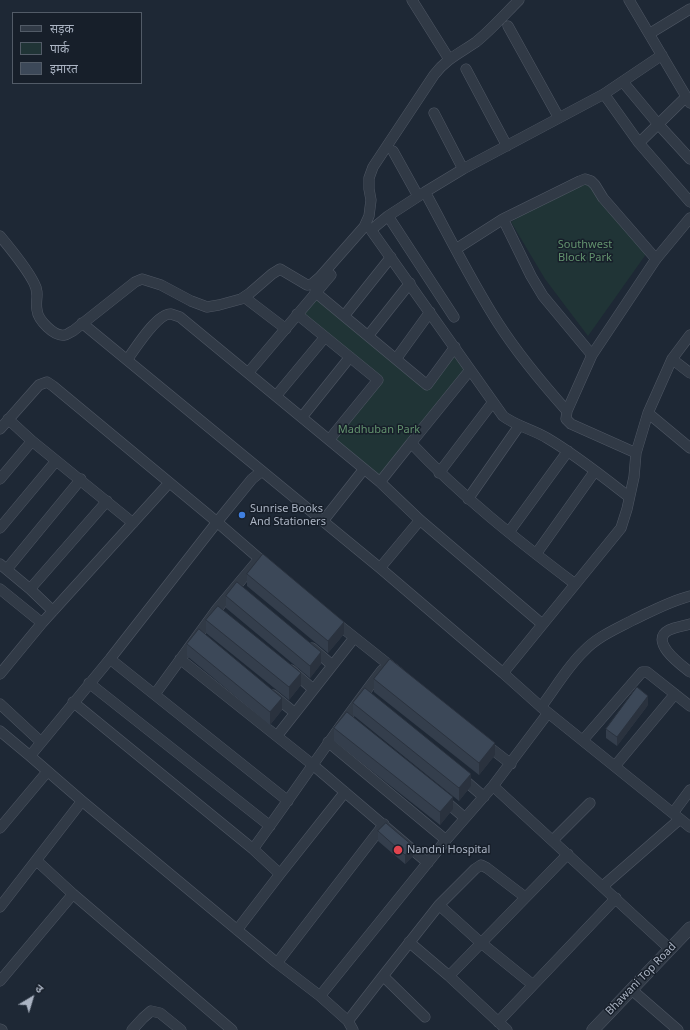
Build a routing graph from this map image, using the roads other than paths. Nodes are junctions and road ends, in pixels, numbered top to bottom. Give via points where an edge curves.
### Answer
1 (412, 0) edge
2 (519, 0) edge
3 (629, 0) edge
4 (690, 9) edge
5 (508, 26) dead end
6 (649, 34) junction
7 (662, 55) junction
8 (449, 59) junction
9 (466, 69) dead end
10 (623, 82) junction
11 (604, 94) junction
12 (688, 100) edge
13 (434, 113) dead end
14 (559, 118) junction
15 (658, 124) junction
16 (639, 143) junction
17 (506, 146) junction
18 (393, 151) dead end
19 (690, 159) edge
20 (463, 170) junction
21 (422, 194) junction
22 (690, 202) edge
23 (388, 216) junction
24 (690, 218) edge
25 (503, 219) junction
26 (371, 230) junction
27 (0, 236) edge
28 (456, 249) junction
29 (391, 257) junction
30 (656, 259) junction
31 (410, 283) junction
32 (315, 292) junction
33 (244, 297) junction
34 (430, 312) junction
35 (297, 314) junction
36 (344, 316) junction
37 (454, 317) dead end
38 (82, 323) junction
39 (286, 329) junction
40 (690, 335) edge
41 (368, 336) junction
42 (325, 337) junction
43 (455, 347) junction
44 (592, 355) junction
45 (350, 357) junction
46 (396, 359) junction
47 (672, 359) junction
48 (127, 360) junction
49 (470, 370) junction
50 (248, 373) junction
51 (690, 373) edge
52 (276, 396) junction
53 (493, 402) junction
54 (567, 411) junction
55 (648, 413) junction
56 (302, 417) junction
57 (8, 419) junction
58 (519, 426) junction
59 (0, 429) edge
60 (329, 440) junction
61 (32, 441) junction
62 (411, 443) junction
63 (690, 448) edge
64 (568, 451) junction
65 (636, 453) junction
66 (56, 461) junction
67 (364, 469) junction
68 (594, 470) junction
69 (262, 471) junction
70 (439, 473) junction
71 (0, 479) edge
72 (81, 479) junction
73 (380, 482) junction
74 (169, 483) junction
75 (629, 497) junction
76 (468, 499) junction
77 (107, 501) junction
78 (420, 520) junction
79 (323, 521) junction
80 (133, 522) junction
81 (217, 522) junction
82 (0, 528) edge
83 (509, 532) junction
84 (536, 554) junction
85 (258, 559) junction
86 (3, 566) edge
87 (380, 568) junction
88 (276, 574) edge
89 (575, 584) junction
90 (30, 589) junction
91 (1, 592) edge
92 (690, 596) edge
93 (53, 611) junction
94 (324, 613) edge
95 (42, 623) junction
96 (542, 624) junction
97 (690, 624) edge
98 (354, 638) junction
99 (302, 640) edge
100 (110, 659) junction
101 (180, 659) junction
102 (387, 663) junction
103 (283, 664) edge
104 (332, 665) junction
105 (503, 672) junction
106 (690, 672) edge
107 (0, 674) edge
108 (406, 678) edge
109 (89, 683) junction
110 (265, 688) edge
111 (314, 690) junction
112 (155, 694) junction
113 (675, 694) junction
114 (73, 702) junction
115 (0, 704) edge
116 (690, 706) edge
117 (545, 710) junction
118 (294, 713) junction
119 (0, 732) edge
120 (474, 734) edge
121 (277, 736) junction
122 (583, 740) junction
123 (41, 742) junction
124 (328, 742) junction
125 (30, 756) junction
126 (511, 764) junction
127 (313, 765) junction
128 (615, 766) junction
129 (454, 771) edge
130 (47, 772) junction
131 (493, 786) junction
132 (690, 790) edge
133 (345, 792) junction
134 (435, 792) edge
135 (484, 797) junction
136 (82, 801) junction
137 (288, 801) junction
138 (590, 802) dead end
139 (676, 816) junction
140 (465, 818) junction
141 (384, 824) junction
142 (270, 826) junction
143 (690, 827) edge
144 (0, 828) edge
145 (446, 840) junction
146 (553, 840) junction
147 (253, 849) junction
148 (568, 854) junction
149 (37, 861) junction
150 (428, 863) junction
151 (280, 874) junction
152 (603, 886) junction
153 (73, 894) junction
154 (525, 897) junction
155 (616, 898) junction
156 (439, 905) junction
157 (0, 907) edge
158 (690, 928) edge
159 (237, 930) junction
160 (409, 942) junction
161 (480, 942) junction
162 (670, 949) junction
163 (277, 963) junction
164 (382, 976) junction
165 (449, 976) junction
166 (0, 981) edge
167 (533, 985) junction
168 (632, 990) junction
169 (320, 996) junction
170 (425, 1017) dead end
171 (498, 1022) junction
172 (351, 1026) edge
173 (176, 1028) edge
174 (132, 1030) edge
175 (232, 1030) edge
176 (507, 1030) edge
177 (593, 1030) edge
178 (678, 1030) edge

1 - 8 street
2 - 8 street via 477,41
3 - 6 street
4 - 6 street
5 - 14 street
6 - 7 street
7 - 10 street
7 - 12 street
8 - 33 street via 434,75 373,167 368,189 371,200 369,216 364,228 312,284 307,285 280,269
9 - 17 street
10 - 11 street
10 - 15 street
11 - 14 street
11 - 16 street
12 - 15 street
13 - 20 street
14 - 17 street
15 - 16 street
15 - 19 street
16 - 22 street
17 - 20 street
18 - 21 street
20 - 21 street
21 - 23 street
21 - 28 street
23 - 26 street
23 - 37 street
24 - 30 street
25 - 28 street
25 - 30 street via 585,179 595,185 603,198
25 - 44 street via 543,296
26 - 29 street
26 - 32 street
27 - 38 street via 34,283 38,293 37,311 47,327 65,335
28 - 54 street via 509,339
29 - 31 street
29 - 36 street
30 - 44 street
31 - 34 street
31 - 41 street
32 - 35 street
32 - 36 street
33 - 38 street via 219,306 207,307 161,285 142,279
33 - 39 street
34 - 43 street
34 - 46 street
35 - 39 street
35 - 42 street
36 - 41 street
38 - 48 street
39 - 50 street
40 - 47 street
41 - 46 street
42 - 45 street
42 - 52 street
43 - 46 street via 427,385
43 - 49 street
44 - 54 street
45 - 56 street
45 - 60 street via 378,380
47 - 51 street
47 - 55 street
48 - 50 street via 155,322 170,314 180,317
48 - 69 street
49 - 53 street
49 - 62 street
50 - 52 street
52 - 56 street
53 - 58 street via 503,416
53 - 70 street
54 - 65 street via 566,419 571,424
55 - 63 street
55 - 65 street
56 - 60 street
57 - 59 street
57 - 61 street
57 - 74 street via 39,385 47,382
58 - 64 street via 534,431
58 - 76 street
60 - 67 street
61 - 66 street
61 - 71 street
62 - 70 street
62 - 73 street
64 - 68 street
64 - 83 street
65 - 75 street
66 - 72 street
66 - 82 street
67 - 73 street
67 - 79 street
68 - 75 street
68 - 84 street
69 - 79 street
69 - 81 street via 252,479
70 - 76 street
72 - 77 street
72 - 86 street
73 - 78 street
74 - 80 street
74 - 81 street
75 - 89 street via 621,528
76 - 83 street
77 - 80 street
77 - 90 street
78 - 87 street
78 - 96 street
79 - 87 street
80 - 93 street
81 - 85 street
81 - 100 street
83 - 84 street
84 - 89 street
85 - 88 street
85 - 101 street via 239,589
86 - 90 street
87 - 105 street
89 - 96 street
90 - 93 street
91 - 95 street
92 - 117 street via 649,612 588,646 577,658
93 - 95 street
94 - 98 street
95 - 107 street
96 - 105 street
97 - 106 street via 664,633 662,639 667,651
98 - 102 street
98 - 104 street
99 - 104 street
100 - 109 street
100 - 112 street
101 - 112 street
101 - 121 street
102 - 108 street
102 - 124 street via 368,695
103 - 111 street
104 - 111 street
105 - 117 street
109 - 114 street
109 - 142 street
110 - 118 street
111 - 118 street
112 - 137 street
113 - 116 street
113 - 122 street via 650,674 642,672
113 - 128 street
114 - 123 street
114 - 147 street
115 - 123 street
117 - 122 street
117 - 126 street
118 - 121 street
119 - 125 street
120 - 126 street
121 - 127 street
122 - 128 street
123 - 125 street
124 - 127 street
124 - 145 street
125 - 130 street
126 - 131 street
127 - 133 street
127 - 137 street
128 - 139 street
129 - 135 street
130 - 136 street
130 - 144 street
131 - 135 street
131 - 146 street
132 - 139 street
133 - 141 street
133 - 151 street
134 - 140 street
135 - 140 street
136 - 149 street
136 - 159 street
137 - 142 street
138 - 146 street
139 - 143 street
139 - 152 street
140 - 145 street
141 - 150 street
141 - 163 street
142 - 147 street
145 - 150 street
146 - 148 street
147 - 151 street
148 - 152 street
148 - 154 street
149 - 153 street
149 - 157 street
150 - 169 street
151 - 159 street
152 - 155 street
153 - 166 street
153 - 175 street
154 - 156 street via 482,865
154 - 161 street
155 - 162 street
155 - 167 street
156 - 160 street
156 - 161 street
158 - 162 street, Bhawani Top Road
159 - 163 street
160 - 164 street
160 - 165 street
161 - 165 street
161 - 167 street
162 - 168 street, Bhawani Top Road
163 - 169 street
164 - 170 street
164 - 172 street
165 - 171 street
167 - 171 street
168 - 177 street, Bhawani Top Road
168 - 178 street
169 - 172 street
171 - 176 street
173 - 174 street via 160,1013 151,1011

